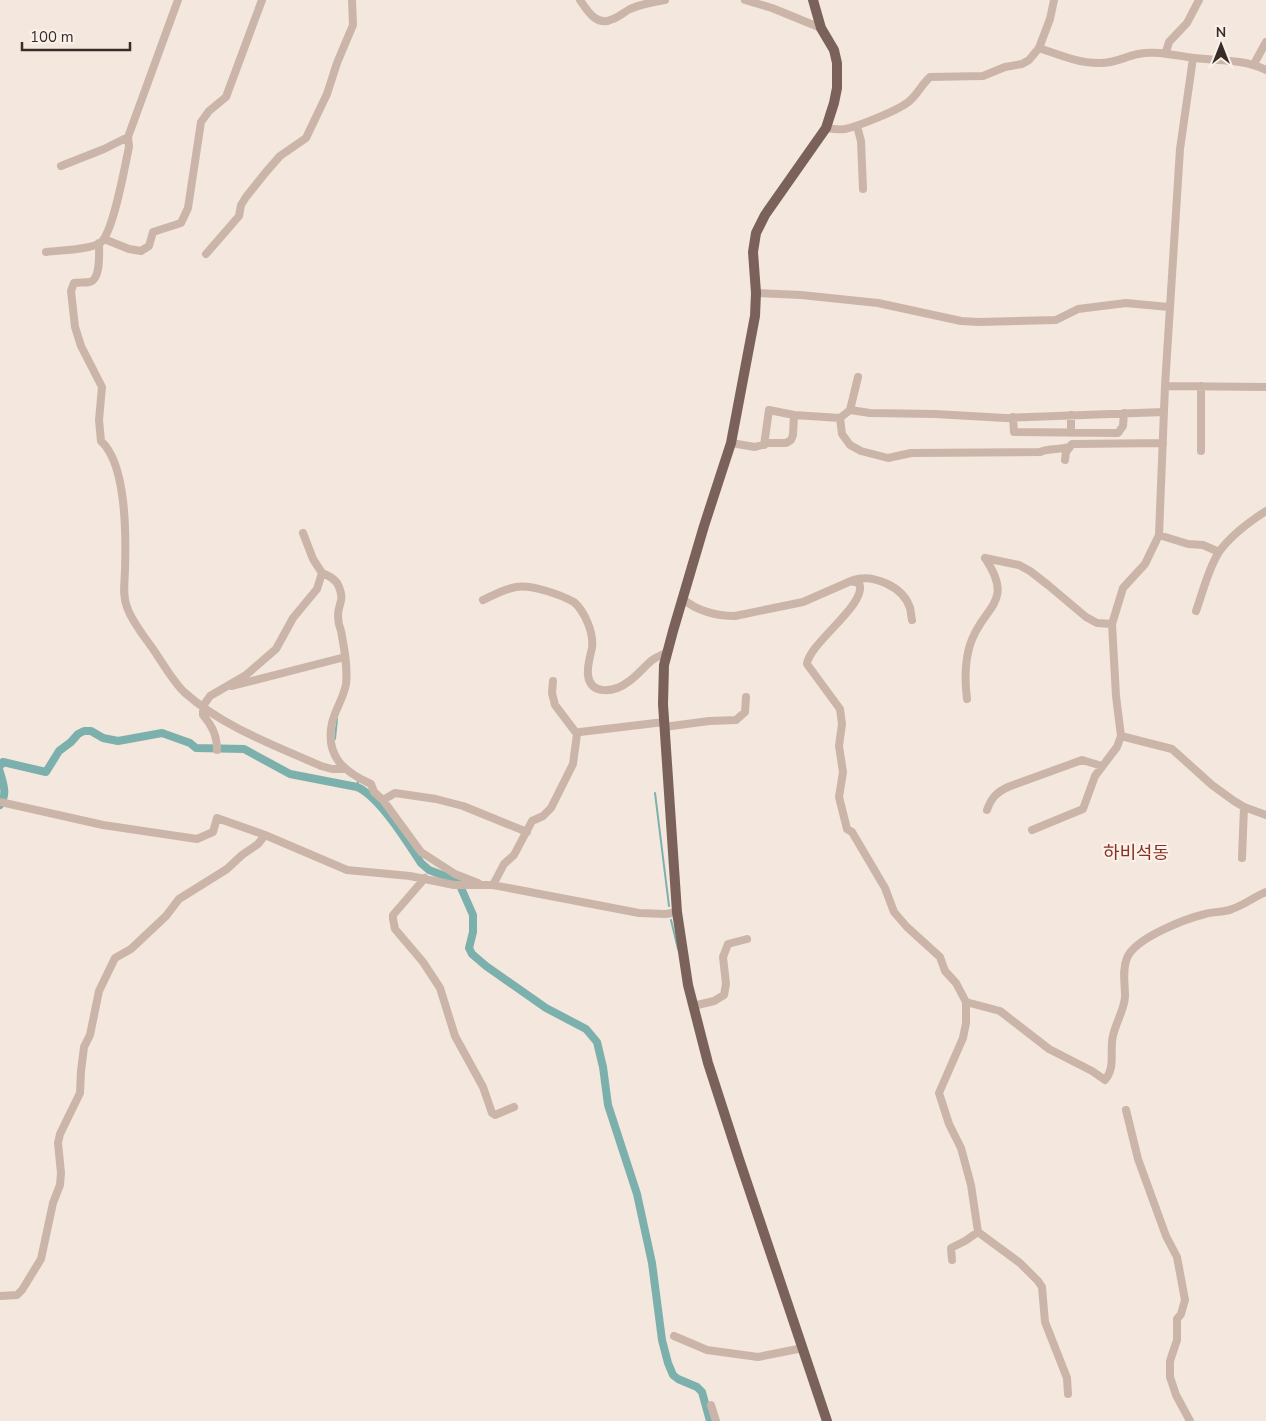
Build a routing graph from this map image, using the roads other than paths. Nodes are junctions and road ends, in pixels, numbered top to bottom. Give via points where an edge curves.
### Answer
1 (178, 0) edge
2 (262, 0) edge
3 (352, 0) edge
4 (580, 0) edge
5 (665, 0) edge
6 (745, 0) edge
7 (813, 0) edge
8 (1054, 0) edge
9 (1199, 0) edge
10 (821, 28) junction
11 (1266, 42) edge
12 (1039, 48) junction
13 (1166, 52) junction
14 (1194, 58) junction
15 (1254, 64) junction
16 (1266, 70) edge
17 (857, 126) junction
18 (826, 128) junction
19 (128, 137) junction
20 (61, 166) dead end
21 (863, 189) dead end
22 (102, 241) junction
23 (46, 252) dead end
24 (206, 254) dead end
25 (756, 293) junction
26 (1169, 307) junction
27 (858, 377) dead end
28 (1165, 386) junction
29 (1202, 386) junction
30 (1266, 387) edge
31 (850, 410) junction
32 (1164, 412) junction
33 (1124, 413) junction
34 (794, 415) junction
35 (1071, 415) junction
36 (840, 418) junction
37 (1013, 418) junction
38 (1071, 433) junction
39 (731, 443) junction
40 (1163, 443) junction
41 (764, 445) junction
42 (1069, 447) junction
43 (1200, 451) dead end
44 (1065, 460) dead end
45 (1266, 511) edge
46 (303, 533) dead end
47 (1160, 535) junction
48 (1219, 552) junction
49 (322, 573) junction
50 (851, 580) junction
51 (682, 598) junction
52 (483, 600) dead end
53 (1196, 611) dead end
54 (912, 620) dead end
55 (1112, 624) junction
56 (668, 652) junction
57 (345, 657) junction
58 (553, 681) dead end
59 (223, 689) junction
60 (746, 697) dead end
61 (967, 699) dead end
62 (203, 706) junction
63 (664, 724) junction
64 (577, 734) junction
65 (1121, 736) junction
66 (217, 747) dead end
67 (1102, 766) junction
68 (344, 770) junction
69 (383, 800) junction
70 (2, 802) edge
71 (1244, 807) junction
72 (987, 810) dead end
73 (1266, 815) edge
74 (1032, 830) dead end
75 (527, 832) junction
76 (265, 835) junction
77 (1242, 858) dead end
78 (425, 878) junction
79 (488, 885) junction
80 (1266, 892) edge
81 (677, 912) junction
82 (747, 939) dead end
83 (966, 1002) junction
84 (693, 1006) junction
85 (514, 1107) dead end
86 (1126, 1110) dead end
87 (978, 1232) junction
88 (952, 1260) dead end
89 (0, 1296) edge
90 (674, 1336) dead end
91 (803, 1348) junction
92 (1068, 1394) dead end
93 (712, 1405) dead end
94 (716, 1421) edge
95 (827, 1421) edge
96 (1190, 1421) edge

1 - 19 street
2 - 22 street via 226,98 201,122 188,208 181,223 153,232 148,246 141,251
3 - 24 street via 353,25 306,138 270,167 241,204 239,216
4 - 5 street via 589,13 604,22 630,9
6 - 10 street
7 - 10 main road
8 - 12 street
9 - 13 street via 1187,23 1169,42
10 - 18 main road via 834,50 838,72 834,103
11 - 15 street
12 - 13 street via 1097,63
12 - 17 street via 1022,64 983,76 930,78 906,104
13 - 14 street
14 - 15 street
14 - 26 street via 1180,149
15 - 16 street
17 - 18 street
17 - 21 street via 862,140
18 - 25 main road via 756,233 753,252
19 - 20 street
19 - 22 street via 129,148 114,215
22 - 23 street via 88,247
22 - 62 street via 96,278 91,282 74,283 71,291 81,346 102,386 101,441 113,458 126,520 126,607 183,691
25 - 26 street via 859,300 978,322 1056,320 1078,310 1126,303
25 - 39 main road via 755,316
26 - 28 street
27 - 31 street
28 - 29 street
28 - 32 street
29 - 30 street
29 - 43 street
31 - 36 street
31 - 37 street
32 - 33 street
32 - 40 street
33 - 35 street
33 - 38 street via 1123,426 1118,433
34 - 36 street
34 - 41 street via 791,440
34 - 41 street via 769,410
35 - 37 street
35 - 38 street
36 - 42 street via 842,434 850,445 888,458 912,453 1040,452
37 - 38 street via 1014,432
39 - 41 street via 755,447
39 - 51 main road
40 - 42 street via 1072,444
40 - 47 street
42 - 44 street
45 - 48 street via 1238,531
46 - 49 street
47 - 48 street
47 - 55 street via 1145,564 1123,588
48 - 53 street
49 - 57 street via 337,582 343,599 338,614
49 - 59 street via 317,589 293,618 276,649 246,675
50 - 51 street via 803,602 735,616 706,612
50 - 54 street via 879,580 898,590 910,607
50 - 83 street via 858,583 860,592 807,660 840,709 841,806 847,828 885,888 894,912 940,957 945,971
51 - 56 main road
52 - 56 street via 519,586 574,602 579,606 591,634 587,674 598,690 606,691 627,683 652,660
55 - 61 street via 1097,623 1086,617 1019,565 984,558 996,578 998,593 969,646
55 - 65 street
56 - 63 main road via 664,665
57 - 59 street
57 - 68 street via 346,685 331,733 332,750
58 - 64 street via 555,705
59 - 62 street via 210,696
60 - 63 street via 745,712 736,720
62 - 66 street via 203,715 212,725
62 - 68 street via 230,725 321,766
63 - 64 street
63 - 81 main road
64 - 75 street via 573,764 566,780 551,808 532,821
65 - 67 street via 1117,747
65 - 71 street via 1172,749 1212,785
67 - 72 street via 1082,760 1008,787 990,800
67 - 74 street via 1090,785 1083,809
68 - 69 street via 371,784
69 - 75 street via 395,793 436,799 463,806
69 - 79 street via 421,852 456,874
70 - 76 street via 103,825 197,839 213,832 217,818
71 - 73 street
71 - 77 street
75 - 79 street via 514,855
76 - 78 street via 347,870
76 - 89 street via 227,869 179,899 131,949 115,958 99,991 90,1035 84,1046 80,1093 60,1134 60,1185 40,1259 17,1295
78 - 79 street via 454,885
78 - 85 street via 396,912 393,920 395,929 440,988 455,1036 483,1087 492,1113 495,1115
79 - 81 street via 639,914
80 - 83 street via 1230,910 1205,914 1154,934 1133,949 1127,958 1123,979 1125,997 1112,1036 1112,1063 1105,1080 1049,1049 1000,1012
81 - 84 main road
82 - 84 street via 728,944 723,957 724,995
83 - 87 street via 962,1038 939,1093 961,1148
84 - 91 main road via 738,1160
86 - 96 street via 1138,1159 1177,1257 1185,1300 1177,1319 1177,1340 1170,1361 1170,1377
87 - 88 street via 952,1248
87 - 92 street via 1020,1263 1042,1287 1046,1322 1067,1378
90 - 91 street via 707,1350 758,1357
91 - 95 main road
93 - 94 street

